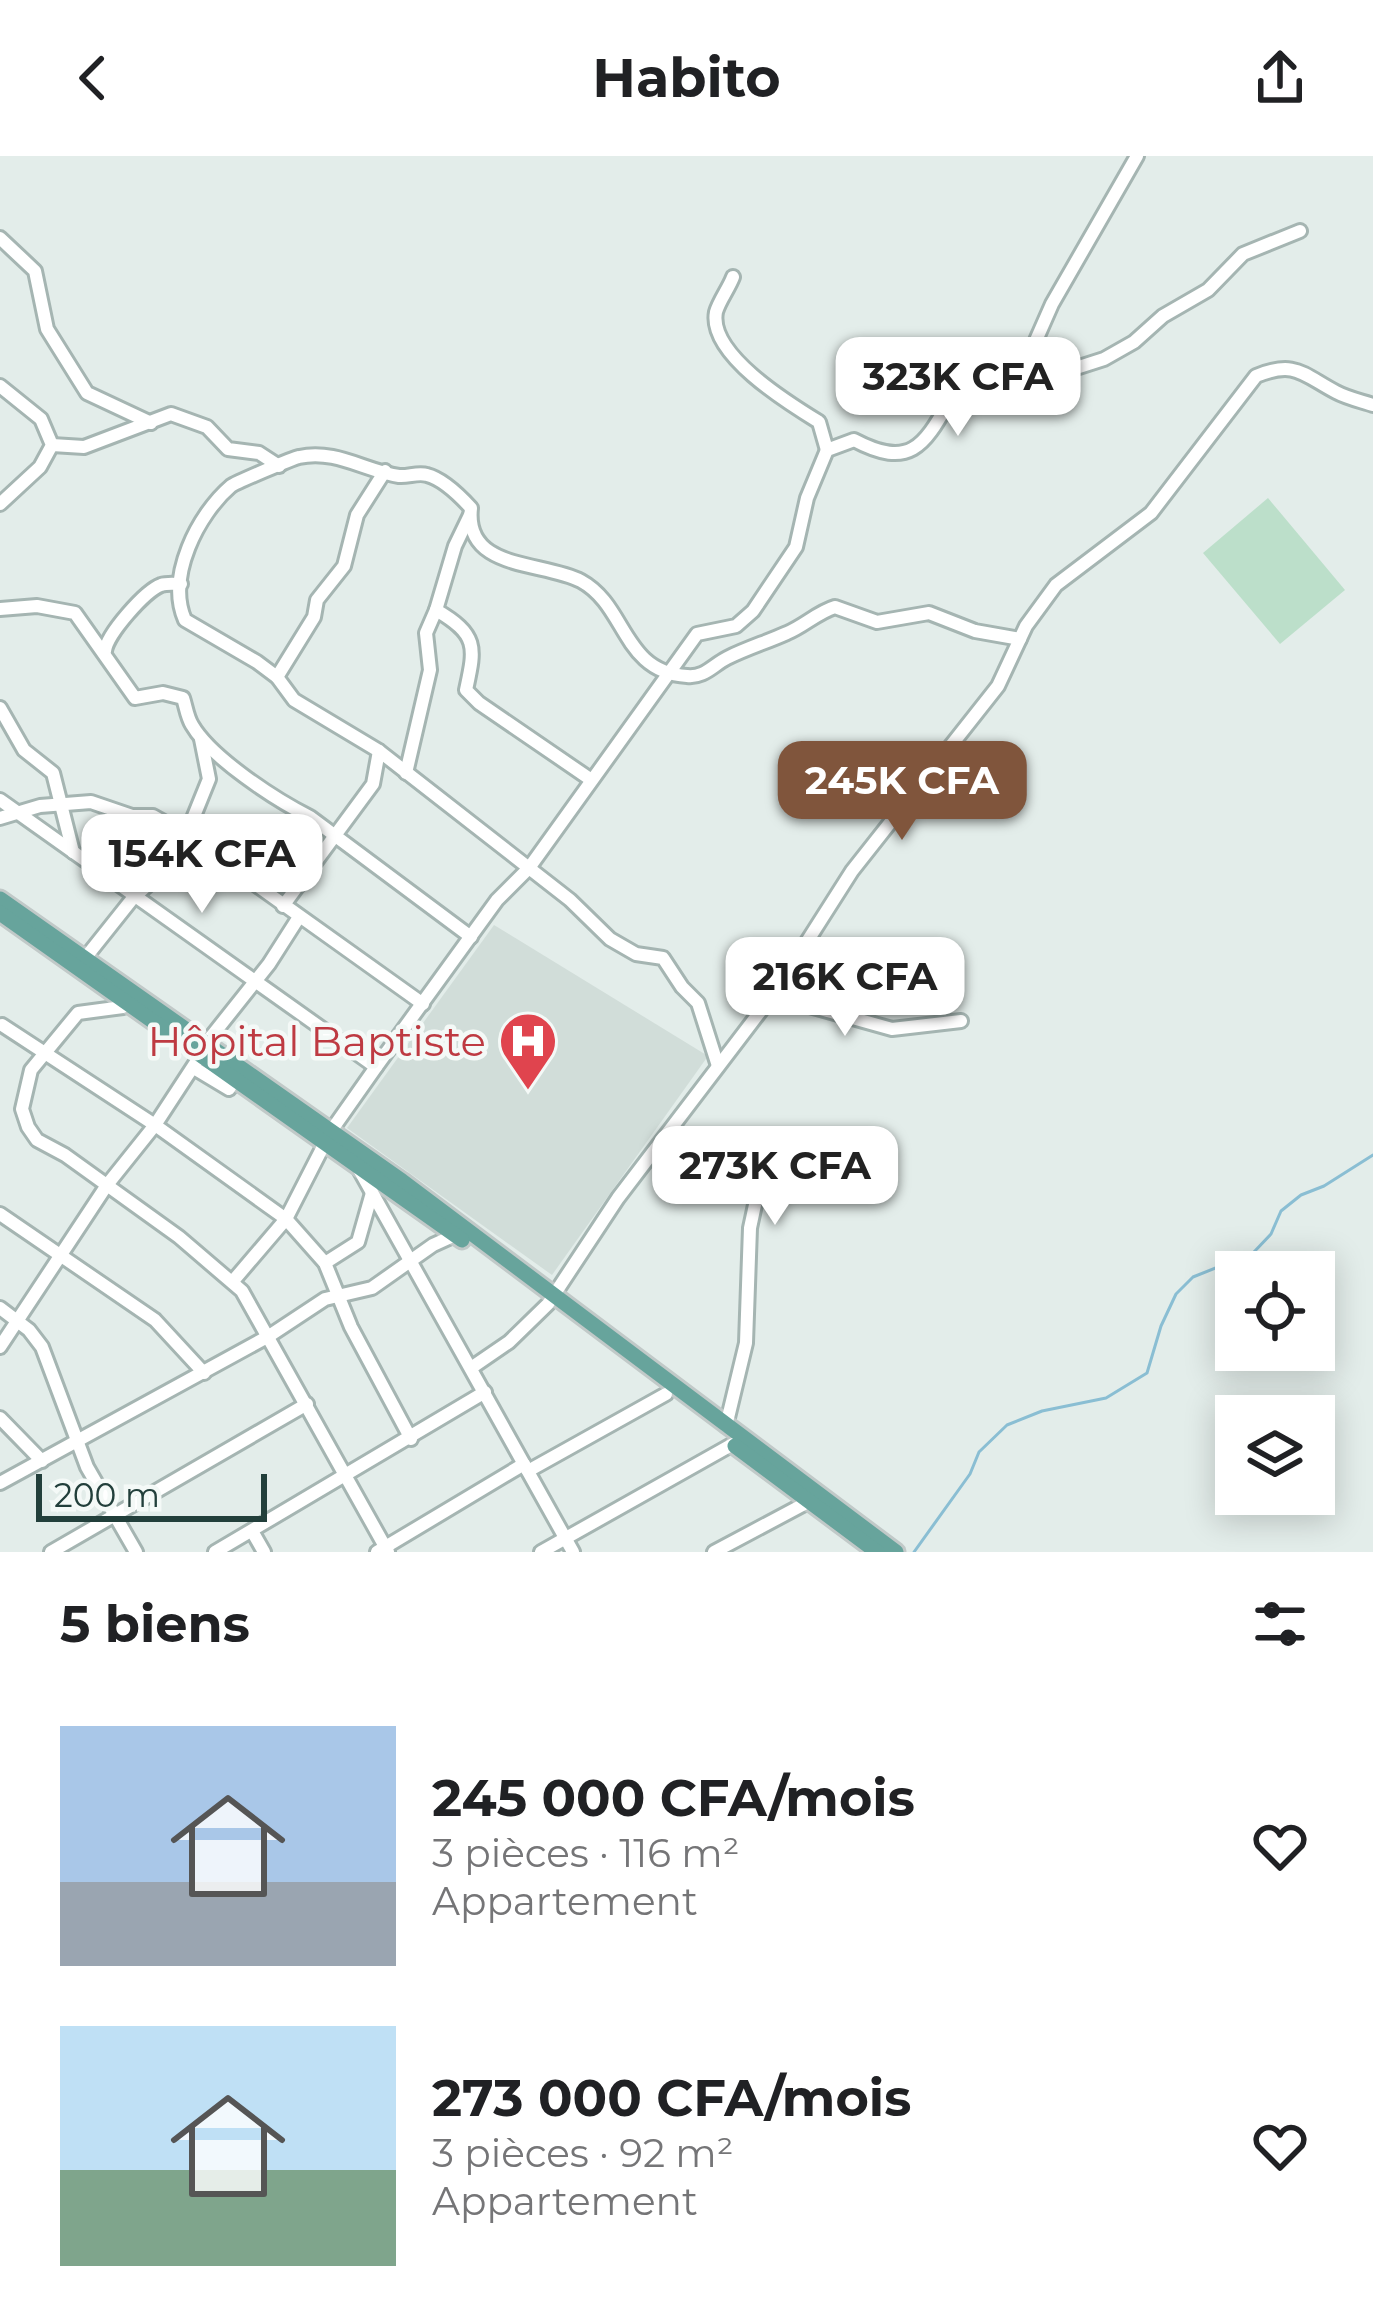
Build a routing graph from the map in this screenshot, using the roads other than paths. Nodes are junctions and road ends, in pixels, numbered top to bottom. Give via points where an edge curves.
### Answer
1 (1137, 156) edge
2 (1300, 231) dead end
3 (2, 245) edge
4 (733, 277) dead end
5 (1030, 382) junction
6 (0, 386) edge
7 (1373, 405) edge
8 (151, 423) junction
9 (52, 445) junction
10 (827, 450) junction
11 (279, 466) junction
12 (385, 471) junction
13 (0, 504) edge
14 (470, 514) junction
15 (181, 584) junction
16 (0, 609) edge
17 (436, 610) junction
18 (1020, 639) junction
19 (105, 652) junction
20 (669, 672) junction
21 (277, 677) junction
22 (0, 708) edge
23 (198, 733) junction
24 (379, 751) junction
25 (406, 773) junction
26 (590, 779) junction
27 (0, 800) edge
28 (65, 806) junction
29 (18, 813) junction
30 (0, 818) edge
31 (184, 834) junction
32 (337, 837) junction
33 (74, 854) junction
34 (529, 868) junction
35 (134, 898) junction
36 (0, 899) edge
37 (283, 906) junction
38 (0, 913) edge
39 (299, 917) junction
40 (471, 938) junction
41 (86, 957) junction
42 (794, 964) junction
43 (254, 982) junction
44 (128, 1000) junction
45 (422, 1004) junction
46 (962, 1021) dead end
47 (2, 1025) edge
48 (45, 1053) junction
49 (201, 1054) junction
50 (718, 1066) junction
51 (376, 1067) junction
52 (239, 1072) junction
53 (155, 1125) junction
54 (329, 1136) junction
55 (666, 1136) junction
56 (356, 1161) junction
57 (107, 1185) junction
58 (400, 1187) junction
59 (372, 1193) junction
60 (0, 1214) edge
61 (384, 1214) junction
62 (435, 1214) junction
63 (286, 1219) junction
64 (455, 1235) junction
65 (433, 1246) junction
66 (63, 1256) junction
67 (409, 1262) junction
68 (325, 1263) junction
69 (233, 1281) junction
70 (340, 1297) junction
71 (550, 1300) junction
72 (0, 1308) edge
73 (17, 1321) junction
74 (269, 1336) junction
75 (0, 1347) edge
76 (471, 1368) junction
77 (204, 1372) junction
78 (484, 1392) junction
79 (666, 1394) junction
80 (307, 1404) junction
81 (0, 1418) edge
82 (727, 1426) junction
83 (411, 1439) junction
84 (76, 1440) junction
85 (733, 1444) junction
86 (42, 1461) junction
87 (526, 1467) junction
88 (345, 1478) junction
89 (0, 1483) edge
90 (808, 1502) junction
91 (114, 1514) junction
92 (252, 1531) junction
93 (566, 1538) junction
94 (383, 1550) edge
95 (873, 1551) edge
96 (51, 1552) edge
97 (136, 1552) edge
98 (214, 1552) edge
99 (264, 1552) edge
100 (541, 1552) edge
101 (573, 1552) edge
102 (714, 1552) edge
103 (896, 1552) edge

1 - 5 street via 1052,304 1030,354
2 - 5 street via 1243,254 1208,290 1104,359
3 - 8 street via 35,272 47,329 87,393
4 - 10 street via 716,314 724,348 819,422
5 - 10 street via 997,400 953,395 919,447 880,454 854,440
6 - 9 street via 41,419
7 - 18 street via 1298,368 1256,376 1150,513 1056,585
8 - 9 street via 84,447
8 - 11 street via 182,416 228,449 260,453
9 - 13 street
10 - 20 street via 796,548 753,610 736,626 697,634
11 - 12 street via 324,457
11 - 15 street via 222,497 190,543
12 - 14 street via 429,475
12 - 21 street via 357,515 344,566
14 - 17 street
14 - 20 street via 490,555 579,580 637,655
15 - 19 street via 158,586 106,638
15 - 21 street via 188,622
16 - 19 street via 75,613
17 - 25 street
17 - 26 street via 474,645 466,690
18 - 20 street via 929,613 877,622 836,607 707,673
18 - 42 street via 998,686 852,871
19 - 23 street via 134,698 183,698
20 - 26 street
21 - 24 street via 293,700
22 - 28 street via 24,750 53,773
23 - 31 street via 208,782
23 - 32 street via 274,798
24 - 25 street
24 - 32 street via 373,784
25 - 34 street
26 - 34 street
27 - 29 street
28 - 29 street
28 - 31 street via 91,802 152,816
28 - 33 street
29 - 30 street
29 - 33 street
31 - 35 street via 160,875
31 - 37 street
32 - 37 street
32 - 40 street
33 - 35 street
34 - 40 street
34 - 50 street via 610,939 668,962 698,1003
35 - 41 street
35 - 43 street
36 - 41 main road
37 - 39 street
38 - 44 main road
39 - 43 street
39 - 45 street
40 - 45 street
41 - 49 main road
42 - 46 street via 795,996 806,1005 892,1029
42 - 50 street
43 - 49 street
43 - 51 street
44 - 48 street via 78,1013
44 - 49 main road
45 - 51 street
47 - 48 street
48 - 53 street
48 - 57 street via 24,1096 28,1127
49 - 52 main road
49 - 52 street via 229,1089
49 - 53 street
50 - 55 street
51 - 54 street
52 - 54 main road
53 - 57 street
53 - 63 street
54 - 56 main road
54 - 58 main road
54 - 63 street
55 - 71 street
55 - 82 street via 736,1138 758,1191 746,1343
56 - 58 main road
56 - 59 street
57 - 66 street
57 - 69 street
58 - 61 street
58 - 62 main road
59 - 61 street
59 - 68 street via 358,1242
60 - 66 street
61 - 67 street
62 - 64 main road
62 - 65 street
62 - 71 main road
63 - 68 street
63 - 69 street
64 - 65 street
64 - 71 main road
65 - 67 street
66 - 73 street
66 - 77 street via 155,1320
67 - 70 street via 372,1288
67 - 76 street
68 - 70 street
69 - 74 street
70 - 74 street
70 - 83 street
71 - 76 street
71 - 79 main road
71 - 82 main road
72 - 73 street
73 - 75 street
73 - 84 street via 42,1347
74 - 77 street
74 - 80 street
76 - 78 street
77 - 84 street
78 - 83 street
78 - 87 street
79 - 85 main road
79 - 87 street
80 - 88 street
80 - 91 street
81 - 86 street
82 - 103 main road
83 - 88 street
84 - 86 street
84 - 91 street
85 - 90 main road
85 - 93 street
86 - 89 street
87 - 93 street
87 - 94 street
88 - 92 street
88 - 94 street
90 - 95 main road
90 - 102 street
91 - 96 street
91 - 97 street
92 - 98 street
92 - 99 street
93 - 100 street
93 - 101 street

